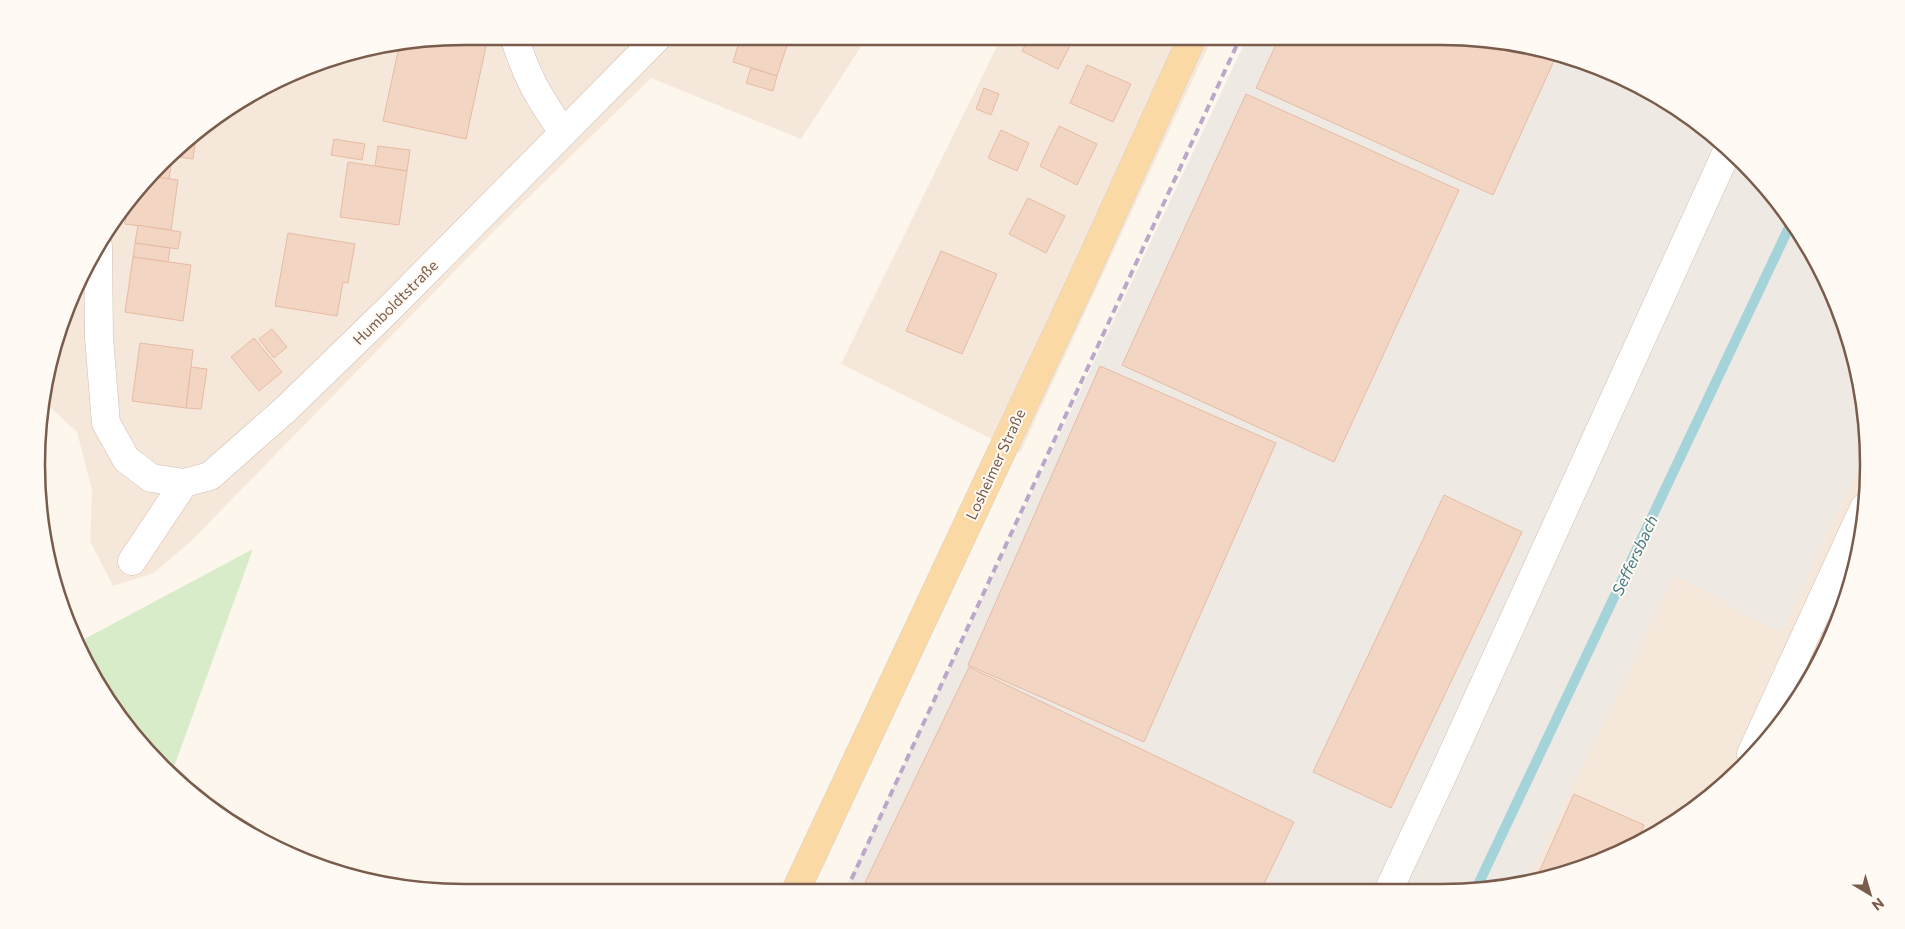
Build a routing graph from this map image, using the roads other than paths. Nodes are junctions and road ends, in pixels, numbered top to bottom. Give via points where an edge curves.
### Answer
1 (517, 45) edge
2 (650, 45) edge
3 (1189, 45) edge
4 (563, 132) junction
5 (1725, 156) edge
6 (98, 260) edge
7 (184, 483) junction
8 (1855, 528) edge
9 (132, 561) dead end
10 (1758, 738) edge
11 (799, 884) edge
12 (1391, 884) edge

1 - 4 street via 536,91
2 - 4 street, Humboldtstraße
3 - 11 main road, Losheimer Straße
4 - 7 street, Humboldtstraße via 392,307 286,409 210,476
5 - 12 street
6 - 7 street via 99,338 106,423 132,464 151,478
7 - 9 street
8 - 10 street

